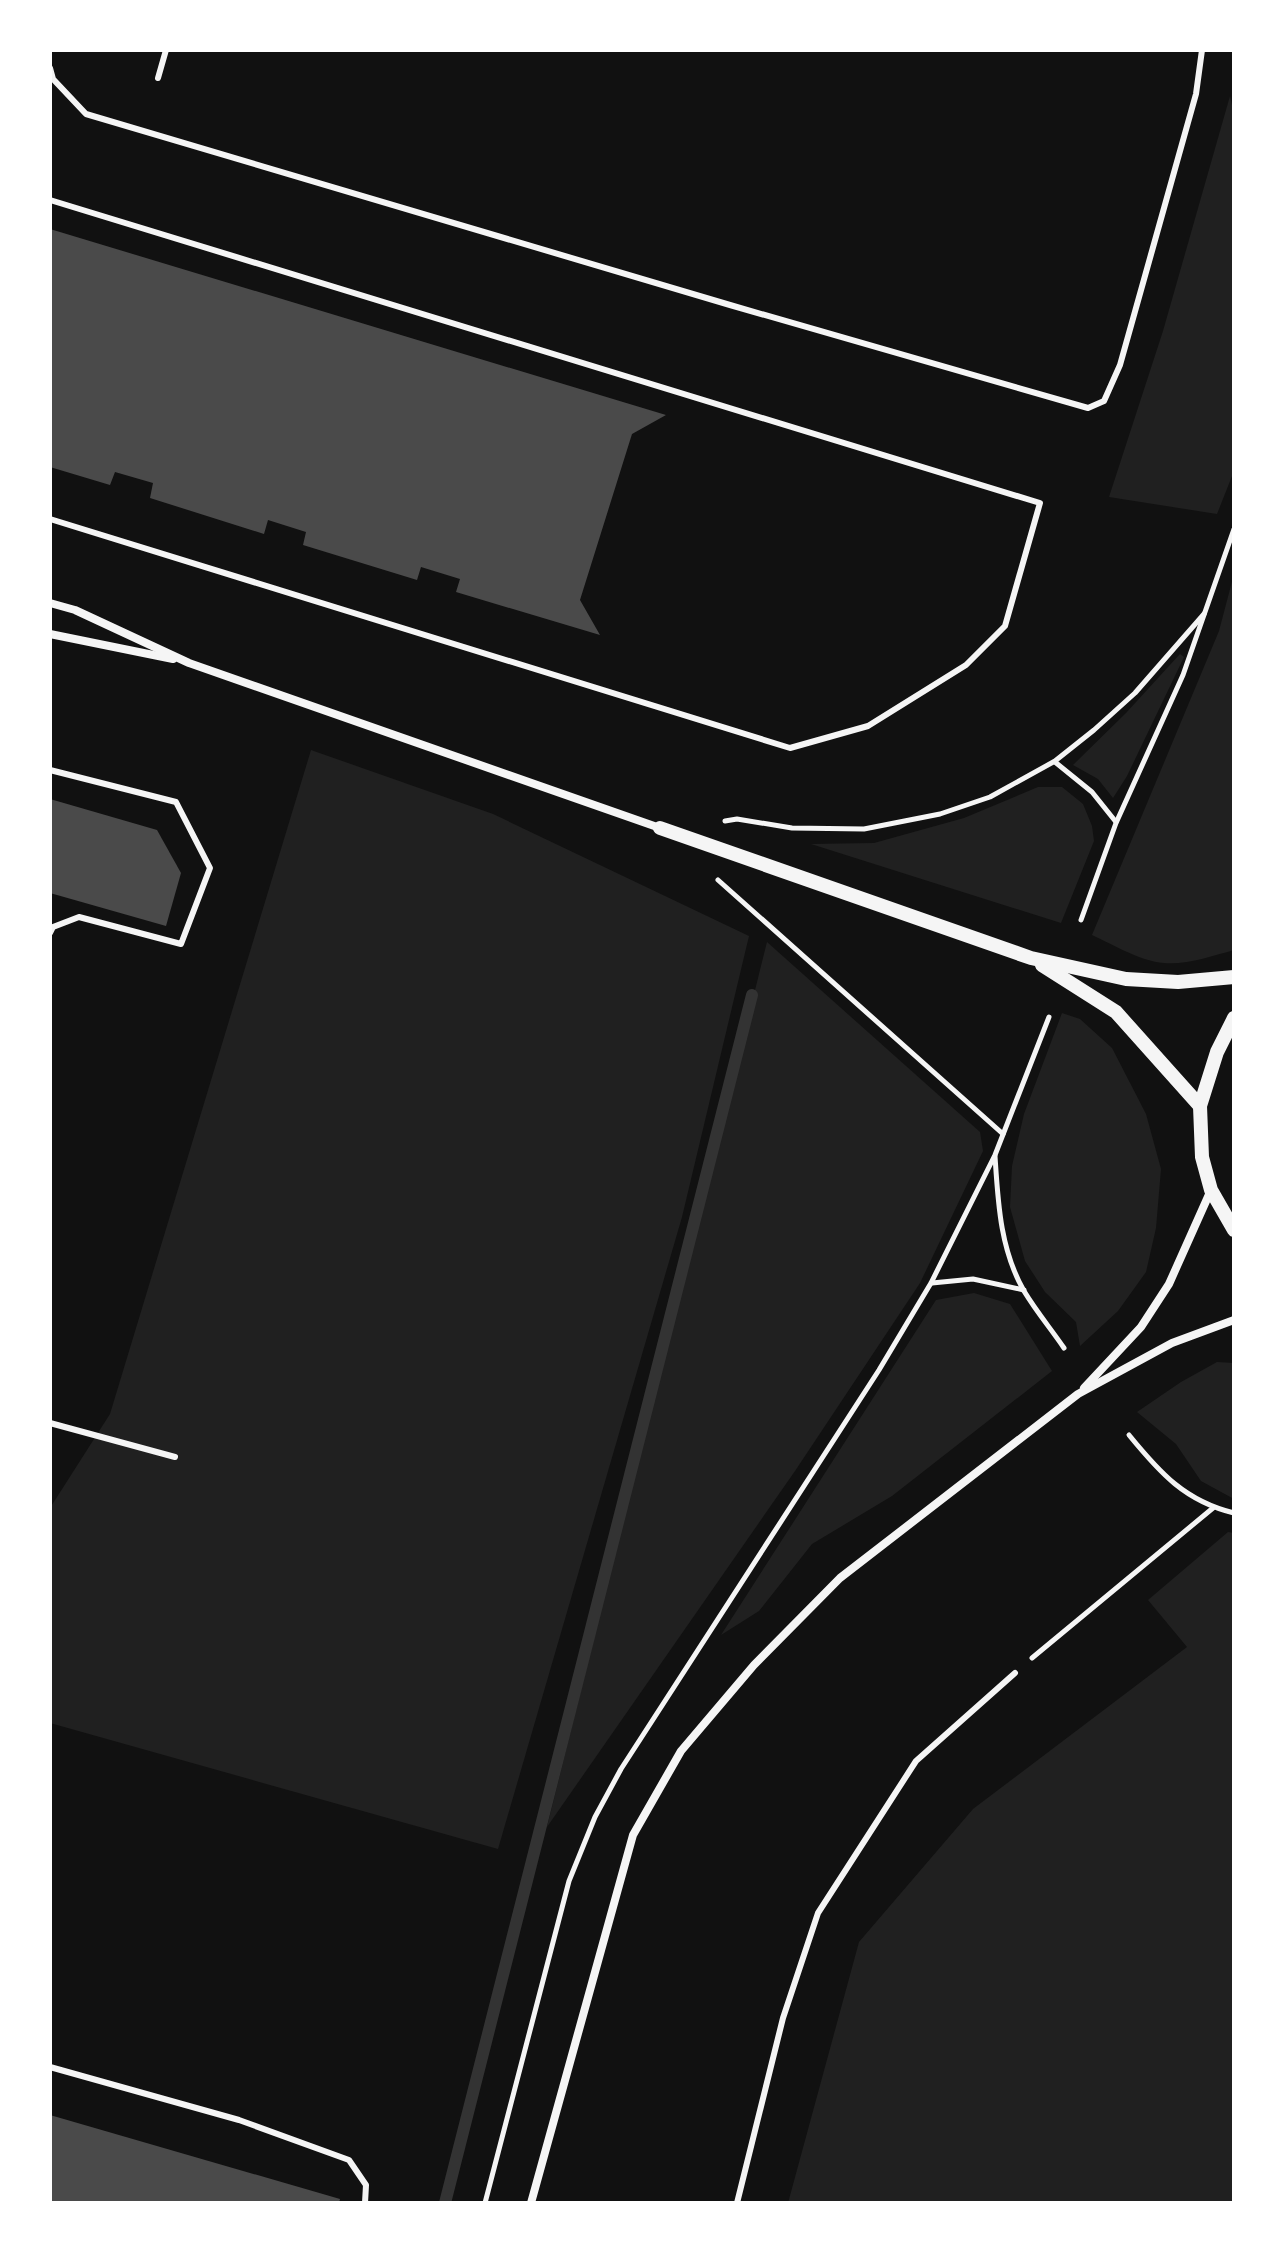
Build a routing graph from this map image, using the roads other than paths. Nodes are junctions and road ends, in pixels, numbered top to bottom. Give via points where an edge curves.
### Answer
1 (166, 50) edge
2 (1202, 50) edge
3 (50, 68) edge
4 (158, 78) dead end
5 (50, 200) edge
6 (50, 519) edge
7 (50, 603) edge
8 (50, 634) edge
9 (189, 663) junction
10 (50, 770) edge
11 (660, 828) joint
12 (50, 933) edge
13 (1031, 958) junction
14 (1234, 977) edge
15 (1234, 1018) edge
16 (1200, 1106) junction
17 (1211, 1190) junction
18 (1234, 1230) edge
19 (1234, 1320) edge
20 (1078, 1394) junction
21 (50, 1423) edge
22 (175, 1457) dead end
23 (1015, 1673) road end
24 (50, 2067) edge
25 (365, 2203) edge
26 (531, 2203) edge
27 (737, 2203) edge

1 - 4 lane
2 - 3 lane via 1196,94 1120,365 1104,401 1088,408 86,114 53,79
5 - 6 lane via 1040,503 1005,626 966,665 868,726 790,748
7 - 9 street
8 - 9 street
9 - 11 street
10 - 12 lane via 176,802 210,868 181,944 79,917
11 - 13 street
13 - 14 street via 1126,979
13 - 16 street via 1116,1012
15 - 16 street
16 - 17 street via 1202,1157
17 - 18 street
17 - 20 street via 1169,1284 1141,1327
19 - 20 street via 1172,1343
20 - 26 street via 840,1578 754,1665 681,1751 633,1835
21 - 22 lane
23 - 27 lane via 916,1761 818,1913 783,2018
24 - 25 lane via 239,2120 349,2160 366,2185

